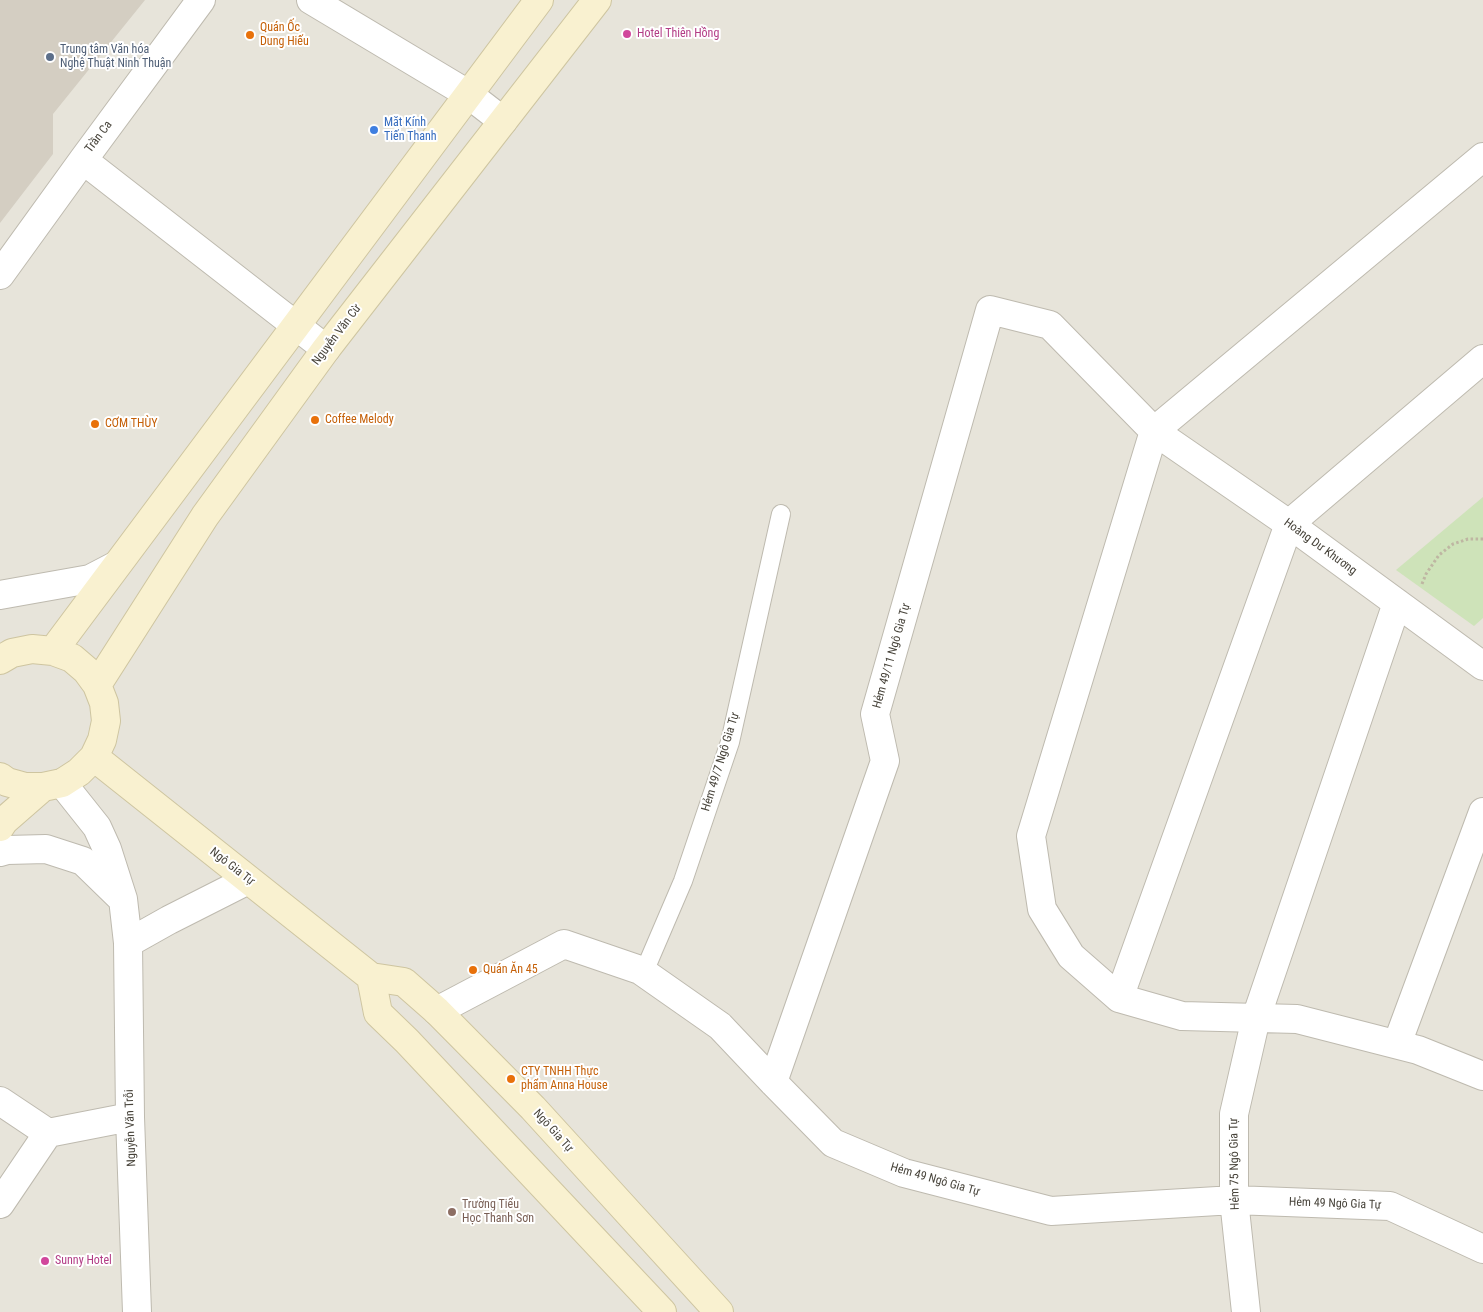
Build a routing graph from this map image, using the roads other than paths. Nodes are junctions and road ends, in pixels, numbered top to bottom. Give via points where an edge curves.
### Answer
1 (201, 0) edge
2 (311, 0) edge
3 (539, 0) edge
4 (597, 0) edge
5 (468, 94) junction
6 (503, 121) junction
7 (1483, 157) edge
8 (83, 160) junction
9 (0, 275) edge
10 (990, 310) joint
11 (295, 326) junction
12 (326, 348) junction
13 (1483, 359) edge
14 (1154, 430) junction
15 (781, 514) dead end
16 (1288, 524) junction
17 (115, 566) junction
18 (0, 595) edge
19 (1403, 607) junction
20 (53, 651) junction
21 (4, 652) edge
22 (1483, 666) edge
23 (97, 685) junction
24 (94, 757) junction
25 (0, 777) edge
26 (53, 785) junction
27 (1483, 812) edge
28 (0, 827) edge
29 (0, 852) edge
30 (248, 880) junction
31 (122, 899) junction
32 (128, 944) junction
33 (644, 972) junction
34 (371, 976) junction
35 (1119, 998) junction
36 (437, 1011) junction
37 (1256, 1018) junction
38 (1397, 1044) junction
39 (1483, 1076) edge
40 (773, 1082) junction
41 (0, 1101) edge
42 (130, 1117) junction
43 (48, 1133) junction
44 (1234, 1200) junction
45 (0, 1204) edge
46 (1483, 1249) edge
47 (137, 1312) edge
48 (662, 1312) edge
49 (719, 1312) edge
50 (1246, 1312) edge

1 - 8 street, Trần Ca
2 - 5 street
3 - 5 main road
4 - 6 main road, Nguyễn Văn Cừ
5 - 6 street
5 - 11 main road
6 - 12 main road, Nguyễn Văn Cừ
7 - 14 street
8 - 9 street, Trần Ca
8 - 11 street
10 - 14 street, Hoàng Dư Khương via 1050,325
10 - 40 street, Hẻm 49/11 Ngô Gia Tự via 875,714 885,761
11 - 12 street
11 - 17 main road
12 - 23 main road, Nguyễn Văn Cừ via 205,516
13 - 16 street
14 - 16 street, Hoàng Dư Khương
14 - 35 street via 1031,836 1042,909 1071,956
15 - 33 lane, Hẻm 49/7 Ngô Gia Tự via 730,742 683,881
16 - 19 street, Hoàng Dư Khương
16 - 35 street
17 - 18 street via 90,579
17 - 20 main road
19 - 22 street, Hoàng Dư Khương
19 - 37 street, Hẻm 75 Ngô Gia Tự
20 - 21 main road
20 - 23 main road via 72,658
23 - 24 main road via 104,703 106,722
24 - 26 main road via 79,772
24 - 30 main road, Ngô Gia Tự
25 - 26 main road via 25,787
26 - 28 main road
26 - 31 street, Nguyễn Văn Trỗi via 97,827
27 - 38 street
29 - 31 street via 46,849 83,861
30 - 32 street
30 - 34 main road, Ngô Gia Tự
31 - 32 street, Nguyễn Văn Trỗi
32 - 42 street, Nguyễn Văn Trỗi
33 - 36 street, Hẻm 49 Ngô Gia Tự via 564,944
33 - 40 street, Hẻm 49 Ngô Gia Tự via 720,1026
34 - 36 main road, Ngô Gia Tự via 404,982
34 - 48 main road via 378,1012
35 - 37 street via 1182,1016
36 - 49 main road, Ngô Gia Tự via 533,1108
37 - 38 street via 1297,1019
37 - 44 street, Hẻm 75 Ngô Gia Tự via 1234,1114
38 - 39 street
40 - 44 street, Hẻm 49 Ngô Gia Tự via 833,1143 904,1174 1051,1211
41 - 43 street
42 - 43 street
42 - 47 street, Nguyễn Văn Trỗi
43 - 45 street
44 - 46 street, Hẻm 49 Ngô Gia Tự via 1390,1206
44 - 50 street, Hẻm 75 Ngô Gia Tự

